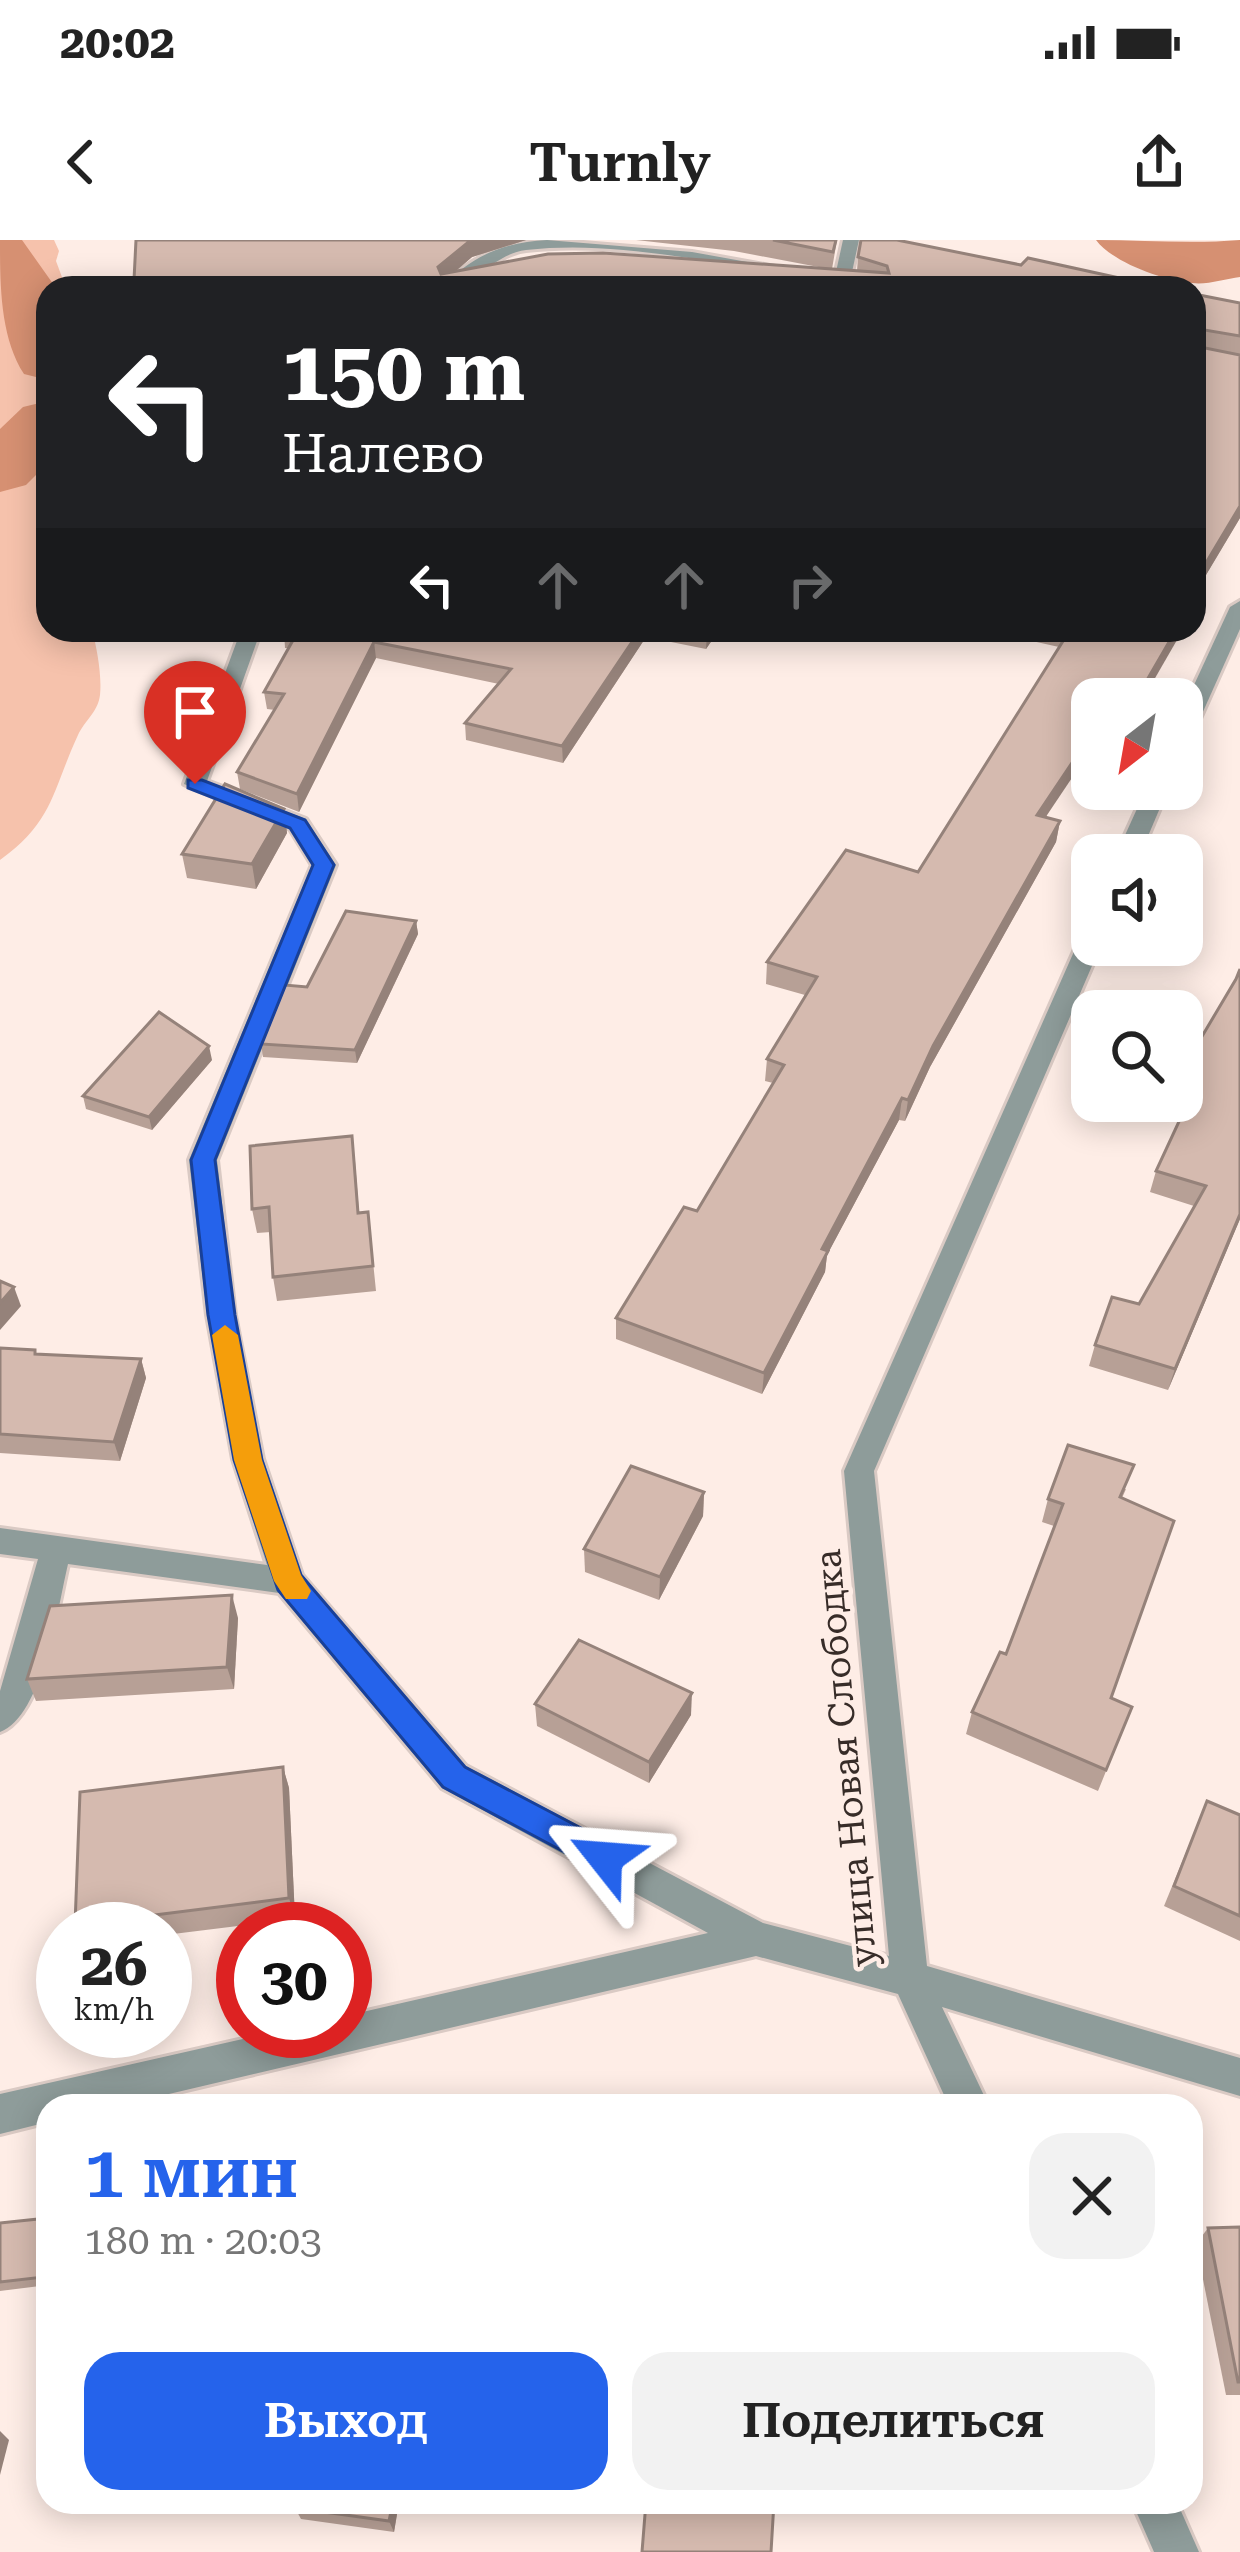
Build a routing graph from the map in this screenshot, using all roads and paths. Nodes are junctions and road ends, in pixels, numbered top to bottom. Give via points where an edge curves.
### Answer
1 (850, 240) edge
2 (799, 273) edge
3 (463, 276) edge
4 (843, 276) edge
5 (1240, 607) edge
6 (247, 642) edge
7 (1203, 688) edge
8 (1080, 966) edge
9 (0, 1541) edge
10 (56, 1550) junction
11 (288, 1581) junction
12 (0, 1717) edge
13 (756, 1939) junction
14 (910, 1979) junction
15 (1240, 2077) edge
16 (86, 2094) edge
17 (963, 2094) edge
18 (36, 2106) edge
19 (0, 2114) edge
20 (1160, 2514) edge
21 (1177, 2552) edge

1 - 4 street
2 - 3 street via 570,242 522,246
5 - 7 street
6 - 11 street via 195,784 298,824 324,865 203,1160 248,1460
8 - 14 street, улица Новая Слободка via 859,1471
9 - 10 street
10 - 11 street
10 - 12 street via 18,1693
11 - 13 street via 454,1777
13 - 14 street, улица Новая Слободка
13 - 16 street, улица Новая Слободка
14 - 15 street
14 - 17 street
18 - 19 street, улица Новая Слободка
20 - 21 street

